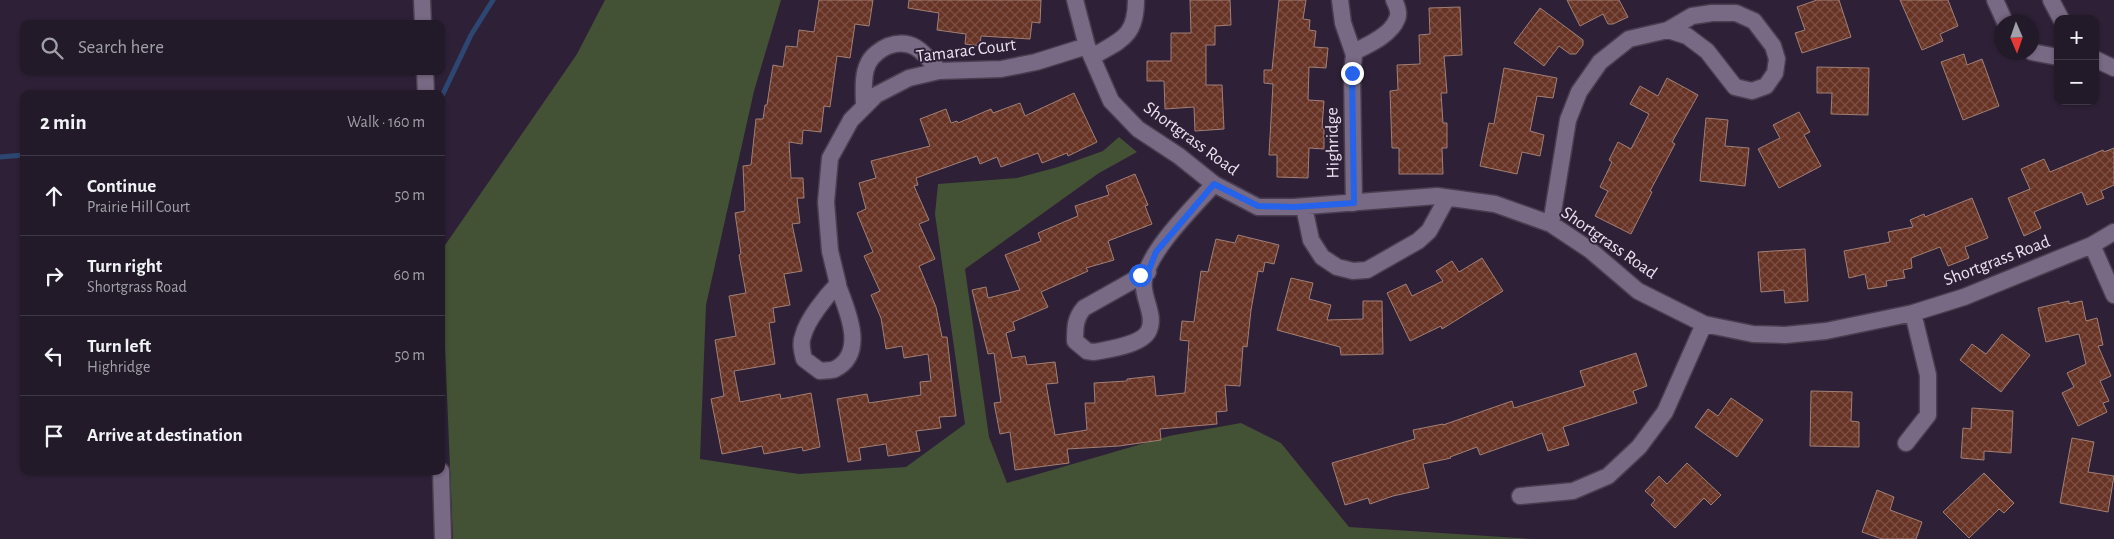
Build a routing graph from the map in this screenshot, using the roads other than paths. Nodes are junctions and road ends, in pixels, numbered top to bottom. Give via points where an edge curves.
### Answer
1 (422, 0) edge
2 (1075, 0) edge
3 (1136, 0) edge
4 (1340, 0) edge
5 (1394, 0) edge
6 (1995, 0) edge
7 (2051, 0) edge
8 (2002, 15) edge
9 (2059, 15) edge
10 (423, 20) edge
11 (1668, 30) junction
12 (1089, 52) junction
13 (1354, 52) junction
14 (2039, 53) edge
15 (2054, 56) edge
16 (2097, 60) edge
17 (2114, 68) edge
18 (939, 71) junction
19 (425, 75) edge
20 (426, 90) edge
21 (864, 106) junction
22 (1214, 184) junction
23 (1447, 198) junction
24 (1354, 203) junction
25 (1304, 207) junction
26 (1552, 224) junction
27 (2114, 232) edge
28 (2092, 245) junction
29 (1148, 272) junction
30 (838, 284) junction
31 (2114, 294) edge
32 (1913, 312) junction
33 (1704, 324) junction
34 (1906, 443) dead end
35 (441, 475) edge
36 (1520, 496) dead end
37 (443, 539) edge

1 - 10 street
2 - 12 street, Shortgrass Road
3 - 12 street, Tamarac Court via 1133,26 1125,37
4 - 13 street, Highridge via 1343,23
5 - 13 street via 1398,18 1371,44
6 - 8 street
7 - 9 street
11 - 11 street via 1692,16 1736,13 1754,21 1773,46 1777,59 1775,73 1766,86 1752,91 1735,87 1707,51 1687,36
11 - 26 street via 1629,39 1600,62 1579,92 1568,120
12 - 18 street, Tamarac Court via 1001,69
12 - 22 street, Shortgrass Road via 1111,101 1138,129
13 - 24 street, Highridge
14 - 15 street
16 - 17 street
18 - 21 street, Tamarac Court via 909,78 876,95
18 - 21 street via 922,51 909,44 899,42 881,49 868,64
19 - 20 street
21 - 30 street, Tamarac Court via 851,120 830,158 826,202 830,251
22 - 25 street, Shortgrass Road via 1258,206
22 - 29 street via 1156,252
23 - 24 street, Shortgrass Road via 1437,196
23 - 25 street via 1429,231 1418,241 1366,270 1353,272 1322,257 1312,240
23 - 26 street, Shortgrass Road via 1495,204
24 - 25 street, Shortgrass Road
26 - 33 street, Shortgrass Road via 1590,250 1638,291
27 - 28 street, Shortgrass Road
28 - 31 street
28 - 32 street, Shortgrass Road via 1964,297
29 - 29 street via 1144,281 1150,330 1141,340 1094,352 1087,351 1075,341 1075,328 1084,308
30 - 30 street, Tamarac Court via 854,340 844,362 834,369 820,371 804,359 802,336
32 - 33 street, Shortgrass Road via 1826,332 1785,335 1752,334
32 - 34 street via 1928,375 1928,415
33 - 36 street via 1665,412 1639,447 1608,476 1573,491
35 - 37 street

